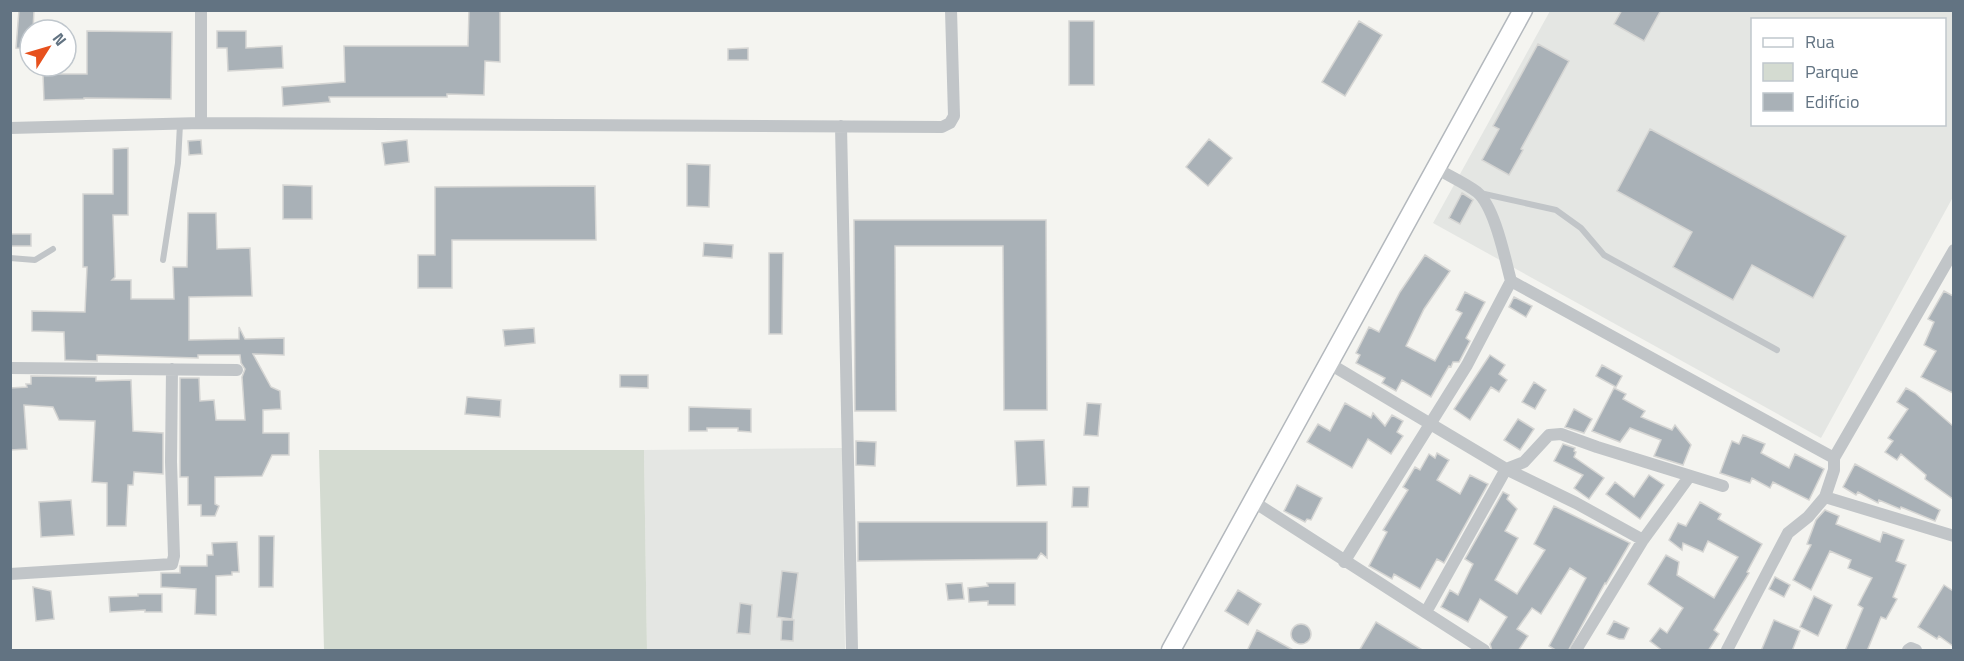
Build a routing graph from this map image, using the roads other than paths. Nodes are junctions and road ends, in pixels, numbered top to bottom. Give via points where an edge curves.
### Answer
1 (201, 10) edge
2 (951, 10) edge
3 (1522, 10) edge
4 (201, 123) junction
5 (180, 124) junction
6 (842, 126) junction
7 (10, 129) edge
8 (1436, 168) junction
9 (1479, 193) junction
10 (53, 249) dead end
11 (1953, 250) edge
12 (10, 258) edge
13 (163, 260) dead end
14 (1511, 281) junction
15 (1777, 350) dead end
16 (1330, 363) junction
17 (10, 368) edge
18 (172, 369) junction
19 (237, 370) dead end
20 (1431, 424) junction
21 (1834, 458) junction
22 (1506, 469) junction
23 (1689, 477) junction
24 (1722, 486) dead end
25 (1825, 497) junction
26 (1254, 502) junction
27 (1953, 536) edge
28 (1643, 540) junction
29 (1344, 561) junction
30 (10, 574) edge
31 (1426, 612) junction
32 (1172, 647) edge
33 (852, 651) edge
34 (1484, 651) edge
35 (1576, 651) edge
36 (1727, 651) edge
37 (1908, 651) edge
38 (1916, 651) edge

1 - 4 street
2 - 6 street via 954,116 950,123 942,127
3 - 8 street
4 - 5 street
4 - 6 street
5 - 7 street
5 - 13 lane
6 - 33 street
8 - 9 street
8 - 16 street
9 - 14 street via 1491,212
9 - 15 lane via 1556,210 1581,228 1604,255
10 - 12 lane via 35,261
11 - 21 street
14 - 20 street
14 - 21 street
16 - 20 street
16 - 26 street
17 - 18 street
18 - 19 street
18 - 30 street via 172,564
20 - 22 street
20 - 29 street
21 - 25 street
22 - 23 street via 1524,462 1549,435 1561,434
22 - 28 street
22 - 31 street
23 - 24 street
23 - 28 street
25 - 27 street
25 - 36 street via 1788,533
26 - 29 street
26 - 32 street
28 - 35 street
29 - 31 street
31 - 34 street
37 - 38 street

